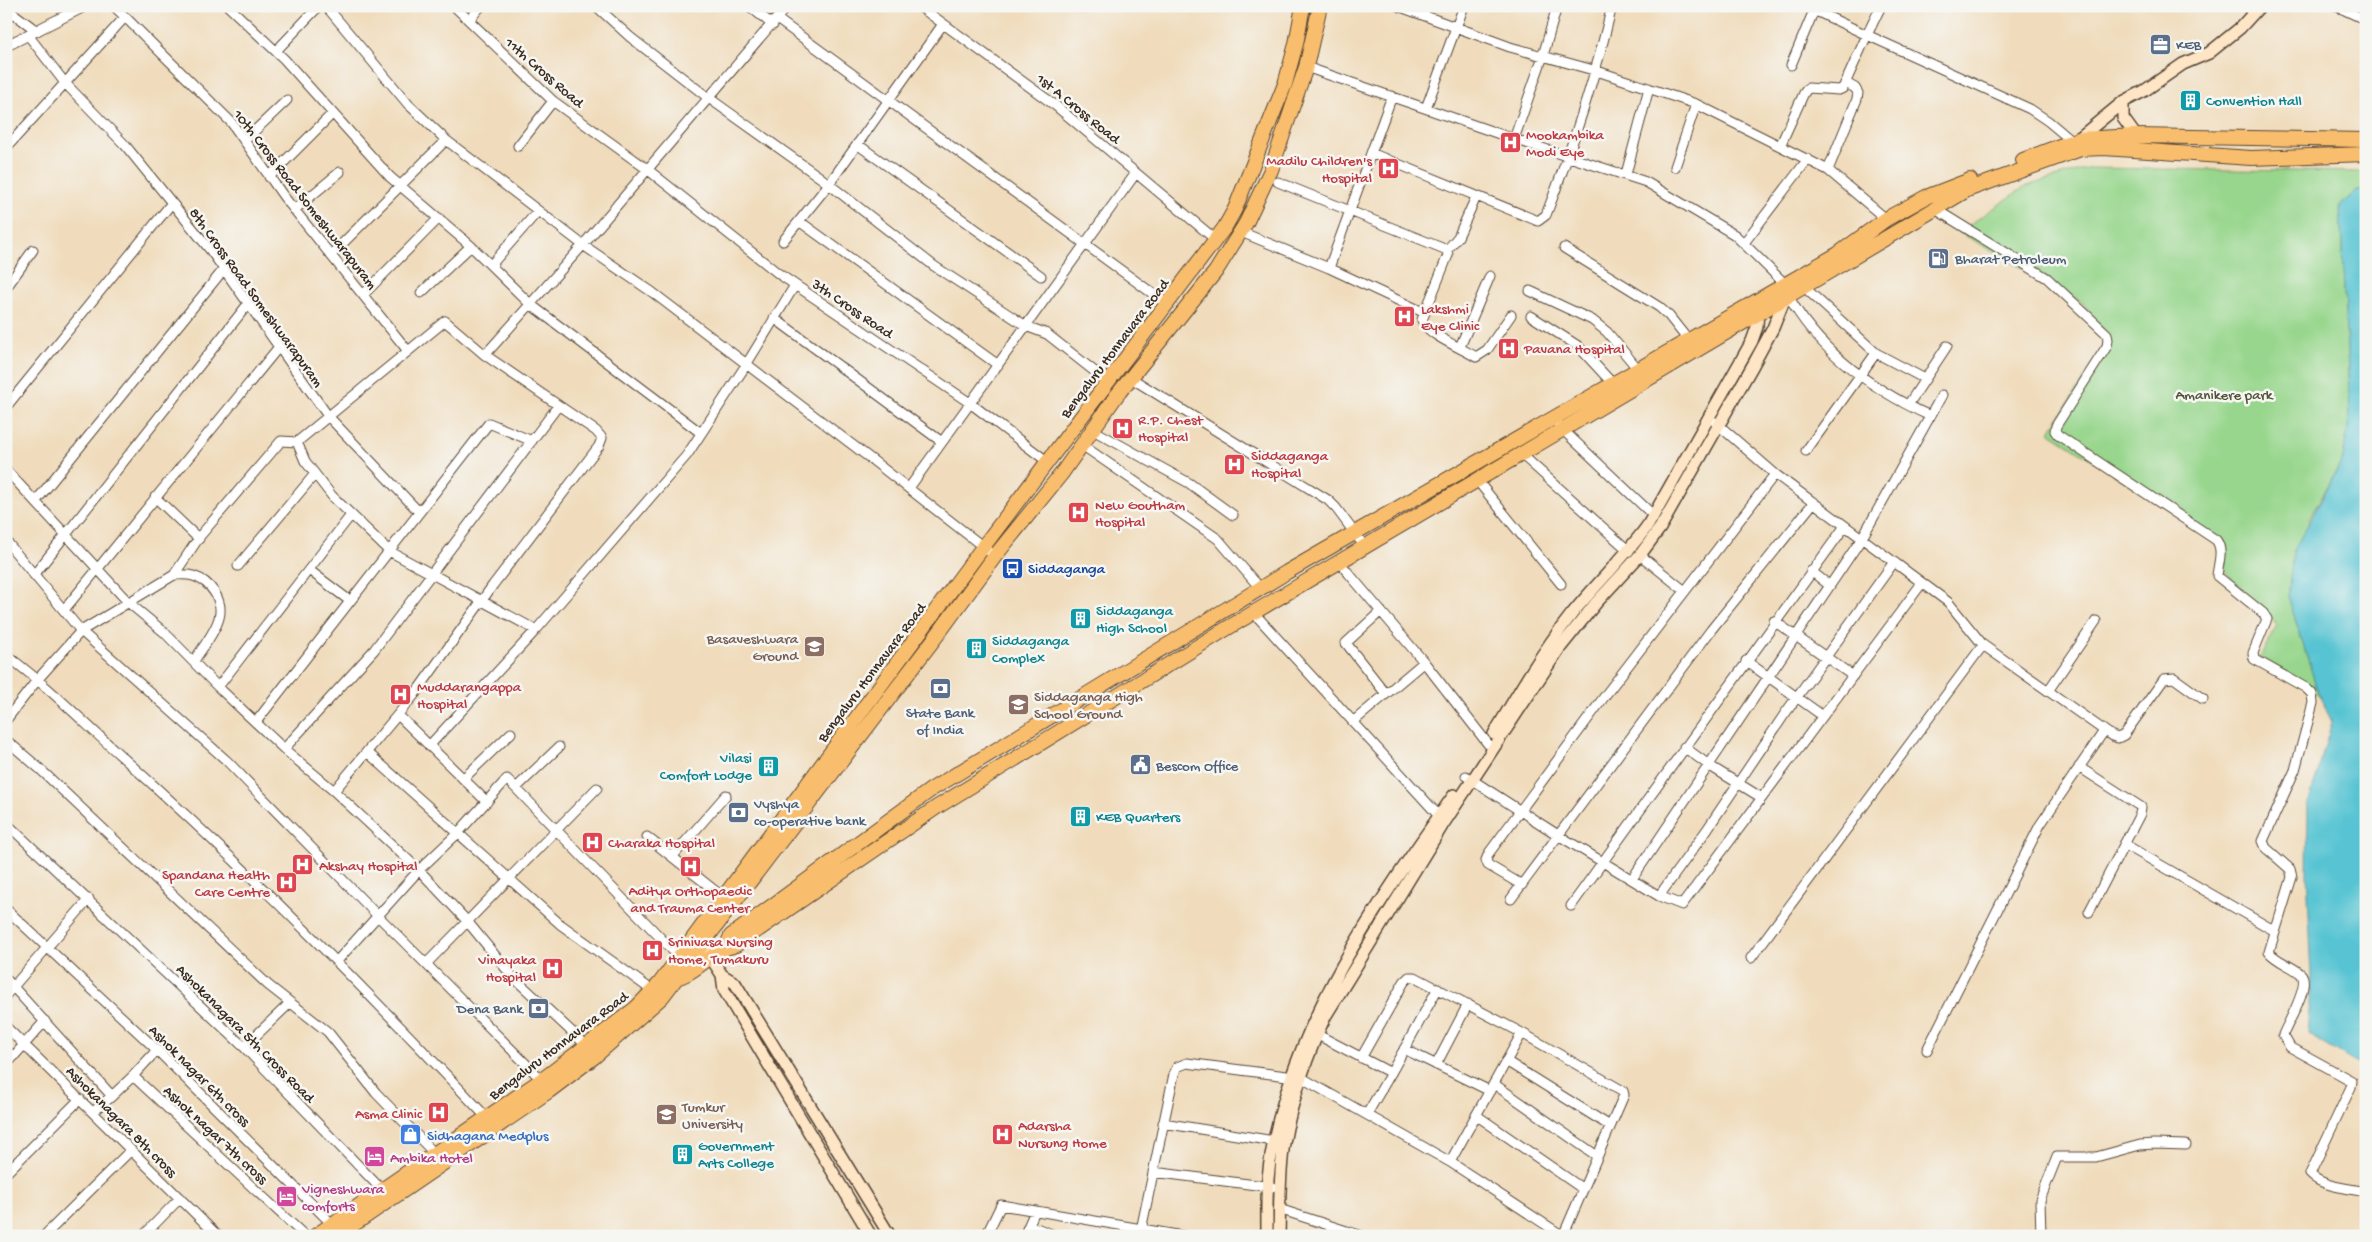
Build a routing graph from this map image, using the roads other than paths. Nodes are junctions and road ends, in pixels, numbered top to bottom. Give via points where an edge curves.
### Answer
1 (86, 6) edge
2 (114, 6) edge
3 (228, 6) edge
4 (319, 6) edge
5 (326, 6) edge
6 (454, 6) edge
7 (481, 6) edge
8 (596, 6) edge
9 (749, 6) edge
10 (787, 6) edge
11 (919, 6) edge
12 (1303, 6) edge
13 (1320, 6) edge
14 (1398, 6) edge
15 (1464, 6) edge
16 (1557, 6) edge
17 (1612, 6) edge
18 (1881, 6) edge
19 (2260, 6) edge
20 (2336, 6) edge
21 (6, 8) edge
22 (125, 17) junction
23 (469, 20) junction
24 (2366, 20) edge
25 (775, 22) junction
26 (944, 24) junction
27 (1456, 28) junction
28 (32, 33) junction
29 (1867, 35) junction
30 (6, 46) edge
31 (276, 51) junction
32 (1543, 56) junction
33 (1791, 65) dead end
34 (1306, 67) junction
35 (1597, 71) junction
36 (65, 83) junction
37 (1846, 83) junction
38 (1648, 88) junction
39 (1392, 96) junction
40 (709, 99) junction
41 (287, 100) dead end
42 (888, 100) junction
43 (553, 101) junction
44 (2123, 102) junction
45 (1696, 104) junction
46 (1426, 108) junction
47 (332, 114) junction
48 (2136, 136) junction
49 (1514, 139) junction
50 (244, 140) junction
51 (446, 140) junction
52 (2366, 140) edge
53 (858, 144) junction
54 (2075, 144) junction
55 (518, 146) dead end
56 (1780, 146) junction
57 (6, 148) edge
58 (1371, 153) junction
59 (2366, 154) edge
60 (1569, 156) junction
61 (1808, 159) junction
62 (1675, 167) dead end
63 (647, 168) junction
64 (1828, 170) junction
65 (340, 172) dead end
66 (1136, 173) junction
67 (1626, 174) junction
68 (269, 177) junction
69 (1278, 182) dead end
70 (829, 184) junction
71 (402, 186) junction
72 (1476, 197) junction
73 (171, 204) junction
74 (1935, 209) junction
75 (294, 210) junction
76 (1351, 210) junction
77 (538, 211) junction
78 (439, 218) junction
79 (1886, 219) junction
80 (799, 222) junction
81 (1241, 232) junction
82 (783, 240) dead end
83 (1216, 240) junction
84 (1744, 243) junction
85 (1085, 244) junction
86 (583, 245) junction
87 (471, 246) junction
88 (1564, 248) dead end
89 (34, 250) dead end
90 (1447, 250) junction
91 (331, 255) junction
92 (491, 265) junction
93 (1329, 268) junction
94 (224, 269) junction
95 (1041, 276) dead end
96 (1490, 276) dead end
97 (795, 284) junction
98 (1803, 286) junction
99 (6, 288) edge
100 (1787, 290) junction
101 (1530, 291) dead end
102 (421, 293) dead end
103 (363, 295) junction
104 (248, 304) junction
105 (530, 304) junction
106 (1168, 304) junction
107 (1758, 307) junction
108 (1424, 312) junction
109 (1511, 315) dead end
110 (1531, 316) dead end
111 (774, 318) junction
112 (1026, 326) junction
113 (1688, 340) junction
114 (1947, 346) dead end
115 (278, 348) junction
116 (1460, 348) junction
117 (408, 351) junction
118 (1876, 352) junction
119 (485, 355) junction
120 (746, 365) junction
121 (998, 365) junction
122 (1638, 369) junction
123 (1859, 376) junction
124 (1131, 378) junction
125 (1925, 379) junction
126 (1108, 382) junction
127 (1613, 384) junction
128 (1942, 395) dead end
129 (970, 404) junction
130 (1908, 405) junction
131 (558, 406) junction
132 (6, 407) edge
133 (328, 416) junction
134 (1930, 416) junction
135 (1553, 418) junction
136 (1709, 418) junction
137 (1719, 425) junction
138 (1093, 430) junction
139 (1562, 430) junction
140 (701, 433) junction
141 (532, 441) junction
142 (297, 442) junction
143 (942, 442) junction
144 (1082, 445) junction
145 (1806, 451) dead end
146 (1520, 453) junction
147 (1048, 462) junction
148 (6, 470) edge
149 (315, 474) junction
150 (1775, 474) junction
151 (1476, 479) junction
152 (909, 488) junction
153 (155, 496) junction
154 (36, 501) junction
155 (1814, 502) junction
156 (419, 512) junction
157 (351, 515) junction
158 (1233, 515) dead end
159 (1654, 516) junction
160 (1844, 526) junction
161 (1354, 533) junction
162 (66, 534) junction
163 (1862, 538) junction
164 (198, 539) junction
165 (6, 541) edge
166 (984, 547) junction
167 (1365, 547) junction
168 (389, 551) junction
169 (1629, 551) junction
170 (1640, 555) junction
171 (995, 556) junction
172 (1339, 562) junction
173 (1894, 562) junction
174 (238, 566) dead end
175 (97, 570) junction
176 (309, 570) junction
177 (1810, 571) junction
178 (174, 574) junction
179 (431, 574) junction
180 (34, 575) junction
181 (1922, 583) junction
182 (1561, 584) dead end
183 (1829, 585) junction
184 (1260, 588) junction
185 (1685, 590) junction
186 (350, 601) junction
187 (482, 601) junction
188 (130, 603) junction
189 (64, 610) junction
190 (1381, 611) junction
191 (1254, 613) junction
192 (1774, 621) junction
193 (2096, 621) dead end
194 (536, 630) junction
195 (81, 631) junction
196 (1795, 636) junction
197 (1983, 645) junction
198 (6, 655) edge
199 (1826, 657) junction
200 (194, 661) junction
201 (1746, 661) junction
202 (1424, 662) junction
203 (1853, 676) junction
204 (1768, 677) junction
205 (38, 678) junction
206 (218, 687) junction
207 (2048, 691) junction
208 (1386, 694) junction
209 (1797, 697) junction
210 (2203, 699) dead end
211 (398, 715) junction
212 (1823, 716) junction
213 (6, 720) edge
214 (1354, 721) junction
215 (256, 722) junction
216 (2104, 731) junction
217 (511, 733) dead end
218 (6, 740) edge
219 (1488, 744) junction
220 (429, 746) junction
221 (559, 747) dead end
222 (1684, 747) junction
223 (284, 749) junction
224 (367, 752) junction
225 (1710, 766) junction
226 (2078, 767) junction
227 (1469, 778) junction
228 (463, 779) junction
229 (1739, 782) junction
230 (516, 788) junction
231 (597, 788) dead end
232 (334, 791) junction
233 (726, 795) dead end
234 (1762, 798) junction
235 (486, 802) junction
236 (1519, 811) junction
237 (1438, 816) junction
238 (6, 823) edge
239 (556, 829) junction
240 (458, 832) junction
241 (1558, 835) junction
242 (647, 837) dead end
243 (2124, 844) junction
244 (673, 856) junction
245 (1602, 862) junction
246 (419, 870) junction
247 (510, 878) junction
248 (1632, 879) junction
249 (1522, 885) junction
250 (740, 894) junction
251 (1659, 896) junction
252 (723, 897) junction
253 (89, 899) junction
254 (1511, 899) dead end
255 (1571, 906) dead end
256 (6, 909) edge
257 (2089, 912) dead end
258 (379, 917) junction
259 (466, 921) junction
260 (748, 923) junction
261 (2275, 931) junction
262 (699, 939) junction
263 (48, 946) junction
264 (726, 947) junction
265 (679, 957) junction
266 (712, 958) junction
267 (1750, 958) dead end
268 (337, 961) junction
269 (426, 964) junction
270 (722, 976) junction
271 (6, 979) edge
272 (669, 980) junction
273 (14, 986) junction
274 (1438, 988) junction
275 (653, 991) junction
276 (6, 995) edge
277 (290, 1003) junction
278 (1468, 1004) junction
279 (45, 1022) junction
280 (6, 1026) edge
281 (1522, 1033) junction
282 (1316, 1034) junction
283 (25, 1045) junction
284 (587, 1046) junction
285 (244, 1047) junction
286 (1404, 1049) junction
287 (6, 1050) edge
288 (157, 1050) junction
289 (1926, 1050) dead end
290 (13, 1057) junction
291 (1361, 1058) junction
292 (1506, 1061) junction
293 (6, 1065) edge
294 (1436, 1065) junction
295 (1390, 1073) junction
296 (133, 1076) junction
297 (1297, 1077) junction
298 (542, 1080) junction
299 (1492, 1088) junction
300 (112, 1096) junction
301 (80, 1099) junction
302 (93, 1112) junction
303 (1367, 1114) junction
304 (1476, 1115) junction
305 (492, 1122) junction
306 (1163, 1123) junction
307 (1610, 1126) junction
308 (1274, 1142) junction
309 (2186, 1146) dead end
310 (132, 1150) junction
311 (434, 1153) junction
312 (1597, 1156) junction
313 (1450, 1162) junction
314 (1153, 1172) junction
315 (6, 1173) edge
316 (1267, 1187) junction
317 (1280, 1188) junction
318 (1583, 1189) junction
319 (382, 1190) junction
320 (2366, 1192) edge
321 (180, 1198) junction
322 (1280, 1209) junction
323 (1035, 1211) junction
324 (1029, 1225) junction
325 (334, 1230) edge
326 (1146, 1232) edge
327 (44, 1236) edge
328 (143, 1236) edge
329 (218, 1236) edge
330 (305, 1236) edge
331 (315, 1236) edge
332 (871, 1236) edge
333 (890, 1236) edge
334 (986, 1236) edge
335 (1024, 1236) edge
336 (1056, 1236) edge
337 (1183, 1236) edge
338 (1267, 1236) edge
339 (1279, 1236) edge
340 (1362, 1236) edge
341 (1563, 1236) edge
342 (2041, 1236) edge

1 - 28 street
2 - 22 street, 10th Cross Road Someshwarapuram
3 - 31 street
4 - 31 street
5 - 51 street via 408,104
6 - 23 street, 11th Cross Road
7 - 23 street
8 - 40 street
9 - 25 street
10 - 25 street
11 - 26 street, 1st A Cross Road
12 - 83 main road, Bengaluru Honnavara Road via 1285,84 1235,209
13 - 34 main road, Bengaluru Honnavara Road
14 - 27 street
15 - 27 street
16 - 32 street
17 - 35 street
18 - 29 street
19 - 44 main road via 2240,28 2209,53 2183,64
20 - 24 street
21 - 28 street, 8th Cross Road Someshwarapuram
22 - 36 street
22 - 50 street, 10th Cross Road Someshwarapuram via 231,122
23 - 43 street, 11th Cross Road
25 - 40 street
25 - 42 street
26 - 42 street
26 - 66 street, 1st A Cross Road via 1056,106
27 - 32 street
27 - 46 street
28 - 30 street
28 - 36 street, 8th Cross Road Someshwarapuram
29 - 33 street via 1816,11
29 - 37 street
29 - 54 street via 2030,109
31 - 47 street
32 - 35 street
32 - 49 street
34 - 39 street
34 - 81 main road, Bengaluru Honnavara Road via 1271,170
35 - 38 street
35 - 60 street
36 - 57 street
36 - 73 street, 8th Cross Road Someshwarapuram via 125,145
37 - 56 street via 1839,90 1808,88
37 - 64 street via 1858,93
38 - 45 street
38 - 67 street
39 - 46 street
39 - 58 street
40 - 63 street
40 - 70 street
41 - 50 street
42 - 53 street
42 - 85 street
43 - 55 street
43 - 63 street, 11th Cross Road
44 - 48 main road via 2123,118
44 - 54 main road
45 - 56 street
45 - 62 street
46 - 49 street
47 - 68 street
47 - 71 street via 382,170
48 - 52 main road
48 - 54 main road
49 - 60 street
50 - 68 street, 10th Cross Road Someshwarapuram
51 - 71 street
51 - 77 street
53 - 70 street
53 - 95 street
54 - 59 main road via 2081,149 2251,158
54 - 74 main road via 1967,190
54 - 79 main road via 1926,198
56 - 61 street
58 - 72 street
58 - 76 street
60 - 67 street
60 - 72 street via 1546,215 1538,221
61 - 64 street
61 - 84 street
63 - 86 street
63 - 97 street, 3th Cross Road
64 - 79 street
65 - 75 street
66 - 83 street, 1st A Cross Road
66 - 85 street
67 - 84 street via 1665,192
68 - 75 street, 10th Cross Road Someshwarapuram
69 - 76 street
70 - 80 street
70 - 112 street via 934,266
71 - 78 street
71 - 91 street
72 - 90 street via 1458,237
73 - 94 street, 8th Cross Road Someshwarapuram
73 - 132 street
74 - 98 main road
74 - 261 street via 2047,278 2107,334 2107,346 2055,431 2216,540 2221,552 2217,576 2267,619 2253,653 2254,659 2312,694 2313,702 2299,759 2263,841 2266,848 2290,868 2292,877
75 - 91 street, 10th Cross Road Someshwarapuram
76 - 90 street
76 - 93 street
77 - 86 street
77 - 92 street
78 - 87 street
78 - 103 street
79 - 100 main road
80 - 82 street
80 - 121 street
81 - 93 street
81 - 124 main road, Bengaluru Honnavara Road via 1216,271
83 - 106 main road, Bengaluru Honnavara Road
84 - 100 street
85 - 106 street
85 - 112 street
86 - 105 street
86 - 120 street via 652,292
87 - 92 street
87 - 102 street
88 - 113 street via 1659,307
89 - 99 street
90 - 108 street via 1448,255
91 - 103 street, 10th Cross Road Someshwarapuram
92 - 105 street
93 - 108 street
94 - 104 street, 8th Cross Road Someshwarapuram
94 - 154 street
96 - 116 street
97 - 111 street
97 - 129 street, 3th Cross Road
98 - 100 main road
98 - 118 street
100 - 107 main road
100 - 123 street via 1802,320
100 - 137 main road via 1761,350
101 - 122 street via 1592,320 1607,332
103 - 117 street, 10th Cross Road Someshwarapuram
104 - 115 street, 8th Cross Road Someshwarapuram
104 - 162 street
105 - 119 street
105 - 140 street
106 - 126 main road, Bengaluru Honnavara Road
107 - 113 main road
107 - 136 main road via 1752,341
107 - 139 main road
108 - 116 street via 1424,327
109 - 116 street via 1487,350 1476,357
110 - 127 street via 1578,346
111 - 120 street
111 - 143 street
112 - 121 street
112 - 126 street via 1047,334
113 - 122 main road
114 - 125 street
115 - 133 street, 8th Cross Road Someshwarapuram
115 - 153 street
117 - 119 street via 444,321
117 - 133 street
118 - 123 street
118 - 125 street
119 - 131 street
120 - 140 street
120 - 152 street
121 - 129 street
122 - 127 main road
123 - 130 street
123 - 145 street
124 - 138 main road, Bengaluru Honnavara Road
124 - 161 street via 1328,500
125 - 130 street
126 - 147 main road, Bengaluru Honnavara Road
127 - 135 main road
128 - 134 street
129 - 143 street
129 - 147 street, 3th Cross Road
130 - 134 street
131 - 141 street
131 - 187 street via 596,431 602,438 599,446
133 - 142 street
133 - 156 street, 8th Cross Road Someshwarapuram
134 - 163 street
135 - 139 street
135 - 161 main road
136 - 137 street
136 - 159 main road
137 - 150 street
137 - 170 main road via 1660,528
138 - 144 main road, Bengaluru Honnavara Road
138 - 158 street via 1189,483
139 - 146 main road
139 - 159 street
140 - 194 street via 671,474
141 - 156 street via 489,422
141 - 179 street
142 - 149 street
142 - 164 street via 281,441
143 - 152 street
144 - 171 main road, Bengaluru Honnavara Road
144 - 184 street via 1218,539
146 - 151 main road
146 - 169 street
147 - 166 main road, Bengaluru Honnavara Road
148 - 154 street
149 - 157 street
149 - 174 street
150 - 155 street
150 - 185 street
151 - 167 main road
151 - 182 street
152 - 166 street
153 - 164 street
153 - 175 street
154 - 162 street
155 - 160 street
155 - 241 street via 1711,630
156 - 168 street
157 - 168 street
157 - 176 street
159 - 169 main road
160 - 163 street
160 - 177 street
161 - 167 street
161 - 184 main road
162 - 175 street
162 - 180 street
163 - 173 street
163 - 183 street
164 - 178 street
165 - 180 street
166 - 171 street
166 - 252 main road, Bengaluru Honnavara Road
167 - 172 main road
168 - 179 street
168 - 186 street
169 - 219 main road via 1555,636
170 - 185 street
170 - 227 main road via 1560,649
171 - 250 main road, Bengaluru Honnavara Road
172 - 190 street
172 - 191 main road
173 - 181 street
173 - 199 street
175 - 188 street
175 - 189 street
176 - 186 street
176 - 206 street
177 - 183 street
177 - 192 street
178 - 188 street
178 - 200 street via 193,576 206,583 216,593 220,604 219,618
179 - 187 street
179 - 223 street via 374,650
180 - 189 street
181 - 197 street via 1953,607
181 - 203 street
183 - 196 street
184 - 260 main road via 932,789
185 - 236 street
186 - 215 street
187 - 194 street
187 - 211 street
188 - 195 street
188 - 200 street
189 - 195 street
190 - 202 street
190 - 208 street via 1346,643
191 - 214 street
191 - 264 main road via 937,807 736,945
192 - 196 street
192 - 201 street
193 - 207 street
194 - 220 street
195 - 205 street
195 - 258 street via 226,760
196 - 199 street
196 - 204 street
197 - 207 street
197 - 267 street
198 - 205 street
199 - 203 street
199 - 209 street
200 - 206 street
201 - 204 street
201 - 222 street
202 - 208 street
202 - 219 street
203 - 212 street
204 - 209 street
204 - 225 street
205 - 213 street
205 - 268 street via 186,813
206 - 215 street
207 - 216 street
208 - 214 street
209 - 212 street
209 - 229 street
210 - 216 street via 2169,677 2164,679 2124,735 2118,738
211 - 220 street
211 - 224 street
212 - 234 street
214 - 237 street
215 - 223 street
216 - 226 street
217 - 228 street
218 - 277 street
219 - 227 main road
220 - 228 street
221 - 230 street
222 - 225 street
222 - 245 street
223 - 232 street
224 - 232 street
224 - 240 street
225 - 229 street
225 - 248 street
226 - 243 street via 2141,807
226 - 289 street via 2035,833
227 - 236 street
227 - 237 main road
227 - 282 main road
228 - 235 street
229 - 234 street
229 - 251 street
230 - 235 street via 507,779
230 - 239 street
231 - 239 street
232 - 246 street
233 - 244 street
234 - 251 street via 1682,905
235 - 240 street
236 - 241 street
236 - 249 street via 1486,860 1488,865
237 - 297 main road via 1336,975 1311,1026
238 - 253 street, Ashokanagara 5th Cross Road
239 - 247 street
239 - 265 street
240 - 246 street
240 - 247 street
241 - 245 street
241 - 249 street
242 - 244 street
243 - 257 street
243 - 261 street
244 - 252 street
245 - 248 street
245 - 255 street
246 - 258 street
246 - 259 street
247 - 259 street
247 - 275 street via 576,937
248 - 251 street
249 - 254 street
250 - 260 main road via 736,917
250 - 262 main road, Bengaluru Honnavara Road
252 - 262 main road, Bengaluru Honnavara Road
253 - 263 street
253 - 285 street, Ashokanagara 5th Cross Road
256 - 263 street, Ashok nagar 6th cross
258 - 268 street
258 - 269 street
259 - 269 street
259 - 284 street via 512,976
260 - 264 main road via 731,936
261 - 320 street via 2269,952 2304,980 2283,1035 2285,1042 2352,1081 2310,1174 2324,1183
262 - 265 main road, Bengaluru Honnavara Road
262 - 266 main road
262 - 272 main road, Bengaluru Honnavara Road
263 - 273 street
263 - 288 street, Ashok nagar 6th cross
264 - 266 main road
265 - 272 main road, Bengaluru Honnavara Road
266 - 270 main road
266 - 272 main road
268 - 305 street
269 - 298 street
270 - 332 main road via 724,990
270 - 333 main road via 734,983
271 - 273 street
272 - 275 main road, Bengaluru Honnavara Road
272 - 305 main road, Bengaluru Honnavara Road via 662,997 594,1057 549,1091
273 - 276 street
273 - 279 street
274 - 278 street
274 - 286 street
274 - 291 street via 1409,977
275 - 284 main road, Bengaluru Honnavara Road
277 - 285 street
277 - 311 street via 328,1032 376,1093
278 - 281 street
278 - 294 street
279 - 283 street
279 - 300 street
280 - 283 street, Ashokanagara 8th cross
281 - 292 street
281 - 307 street via 1623,1091
282 - 291 street
282 - 297 main road
283 - 290 street
283 - 301 street, Ashokanagara 8th cross
284 - 298 main road, Bengaluru Honnavara Road
285 - 319 street, Ashokanagara 5th Cross Road
286 - 294 street
286 - 295 street
287 - 290 street
288 - 296 street
288 - 325 street, Ashok nagar 6th cross
290 - 293 street
291 - 295 street
292 - 299 street
292 - 307 street
294 - 299 street
295 - 303 street
296 - 300 street
296 - 330 street, Ashok nagar 7th cross
297 - 303 street
297 - 306 street via 1187,1063 1177,1067 1174,1074
297 - 308 main road
297 - 317 main road via 1284,1143
298 - 305 main road, Bengaluru Honnavara Road
299 - 304 street
299 - 312 street
300 - 302 street
301 - 302 street, Ashokanagara 8th cross
301 - 315 street
302 - 310 street, Ashokanagara 8th cross
303 - 313 street
304 - 313 street
304 - 318 street
305 - 311 main road, Bengaluru Honnavara Road
305 - 325 main road, Bengaluru Honnavara Road
306 - 308 street
306 - 314 street
307 - 312 street
308 - 316 main road
309 - 342 street via 2140,1145 2096,1157 2056,1157 2040,1200
310 - 321 street, Ashokanagara 8th cross
310 - 327 street
311 - 319 main road, Bengaluru Honnavara Road
312 - 318 street
313 - 341 street
314 - 316 street
314 - 326 street
316 - 317 street
316 - 338 main road
317 - 322 main road
318 - 341 street
319 - 325 main road, Bengaluru Honnavara Road
321 - 328 street
321 - 329 street, Ashokanagara 8th cross
322 - 339 main road
322 - 340 street
323 - 324 street
323 - 326 street
323 - 334 street via 1001,1205
324 - 335 street
324 - 336 street
325 - 331 main road, Bengaluru Honnavara Road
326 - 337 street

